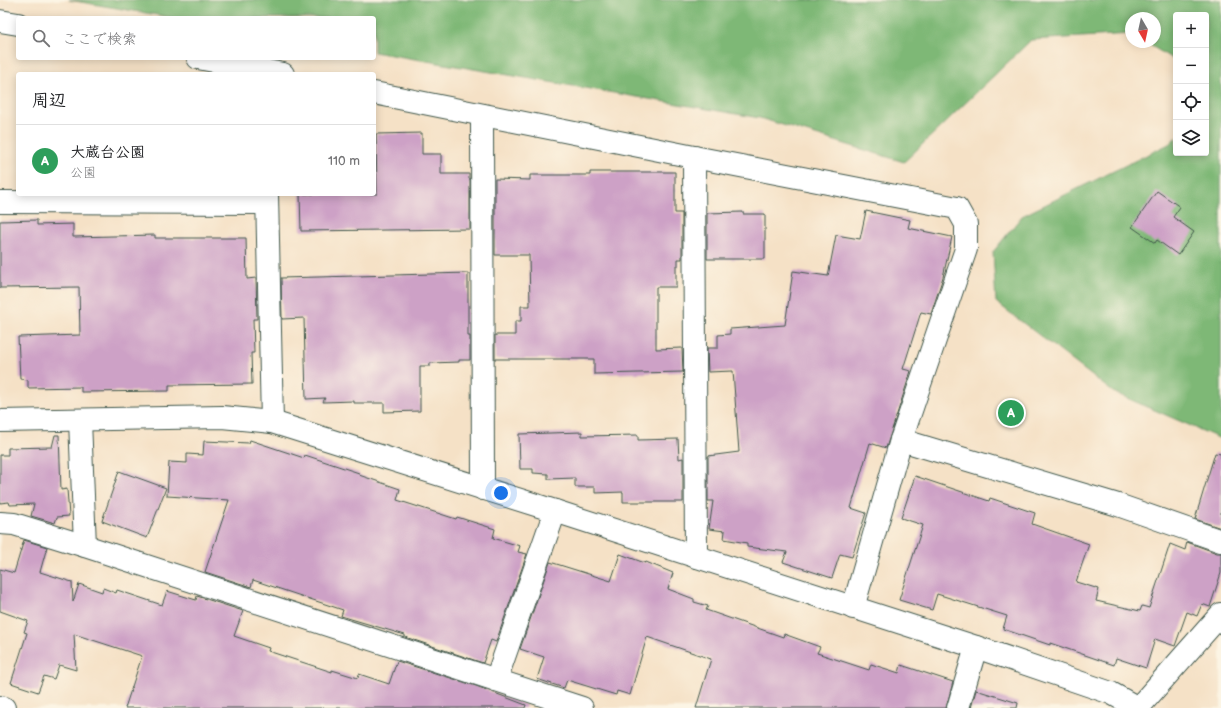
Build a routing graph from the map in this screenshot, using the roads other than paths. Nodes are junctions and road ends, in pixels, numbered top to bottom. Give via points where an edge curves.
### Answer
1 (0, 21) edge
2 (16, 24) edge
3 (208, 60) edge
4 (271, 72) edge
5 (376, 93) edge
6 (482, 115) junction
7 (694, 157) junction
8 (266, 198) edge
9 (0, 202) edge
10 (80, 420) junction
11 (0, 421) edge
12 (272, 422) junction
13 (901, 440) junction
14 (483, 489) junction
15 (555, 511) junction
16 (0, 523) edge
17 (1221, 541) edge
18 (85, 546) junction
19 (696, 557) junction
20 (853, 608) junction
21 (1221, 614) edge
22 (976, 647) junction
23 (496, 680) junction
24 (0, 707) edge
25 (4, 708) edge
26 (582, 708) edge
27 (958, 708) edge
28 (1138, 708) edge

1 - 2 street
3 - 4 street
5 - 6 street
6 - 7 street
6 - 14 street
7 - 13 street via 957,208 966,224 966,249
7 - 19 street
8 - 9 street
8 - 12 street
10 - 11 street
10 - 12 street via 222,418
10 - 18 street
12 - 14 street
13 - 17 street via 1118,505
13 - 20 street
14 - 15 street
15 - 19 street
15 - 23 street
16 - 18 street via 14,524
18 - 23 street
19 - 20 street
20 - 22 street
21 - 28 street
22 - 27 street
22 - 28 street via 1111,693
23 - 26 street
24 - 25 street

